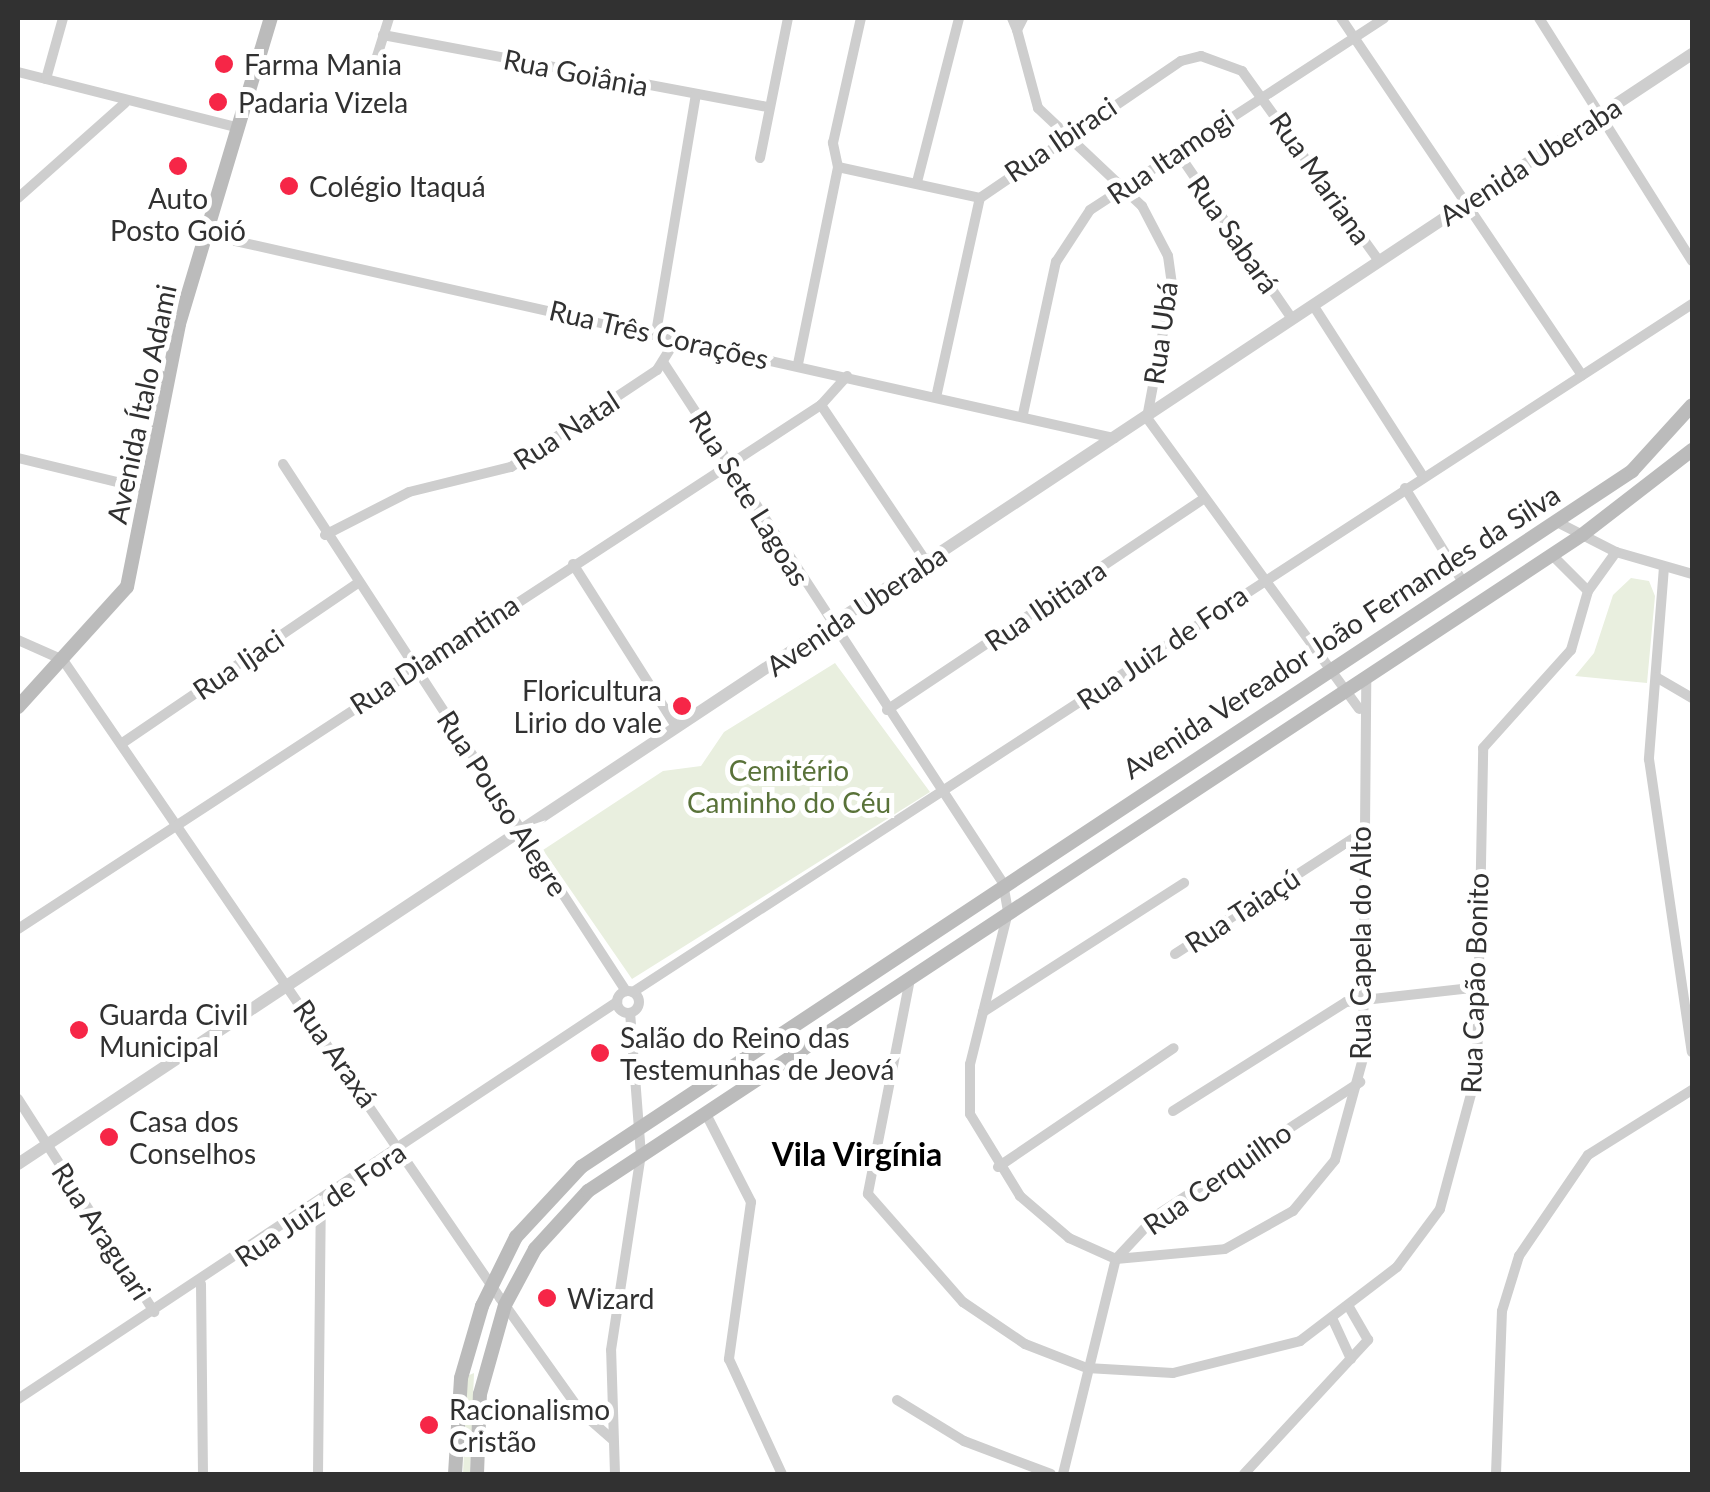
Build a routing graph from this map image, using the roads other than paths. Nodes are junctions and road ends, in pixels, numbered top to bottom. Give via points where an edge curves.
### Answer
1 (63, 18) edge
2 (271, 18) edge
3 (389, 18) edge
4 (788, 18) edge
5 (861, 18) edge
6 (959, 18) edge
7 (1012, 18) edge
8 (1024, 18) edge
9 (1341, 18) edge
10 (1384, 18) edge
11 (1540, 18) edge
12 (1017, 30) junction
13 (383, 35) junction
14 (1356, 35) junction
15 (1692, 56) edge
16 (373, 69) dead end
17 (18, 72) edge
18 (46, 79) junction
19 (1263, 94) junction
20 (696, 95) junction
21 (125, 103) junction
22 (769, 107) junction
23 (1603, 114) junction
24 (234, 127) junction
25 (1065, 138) junction
26 (1176, 150) junction
27 (760, 158) dead end
28 (838, 167) junction
29 (917, 182) junction
30 (1122, 184) junction
31 (18, 198) edge
32 (980, 198) junction
33 (1471, 198) junction
34 (204, 234) junction
35 (1379, 261) junction
36 (1692, 261) edge
37 (1692, 304) edge
38 (1313, 305) junction
39 (1292, 318) junction
40 (656, 332) junction
41 (677, 338) junction
42 (663, 362) junction
43 (798, 364) junction
44 (1582, 375) junction
45 (847, 376) junction
46 (937, 393) junction
47 (1692, 405) edge
48 (821, 406) junction
49 (1023, 414) junction
50 (1146, 418) junction
51 (1114, 438) junction
52 (1691, 455) edge
53 (18, 458) edge
54 (730, 459) junction
55 (283, 464) dead end
56 (1422, 475) junction
57 (1406, 488) junction
58 (146, 489) junction
59 (1202, 500) junction
60 (1558, 522) junction
61 (1582, 534) junction
62 (325, 535) junction
63 (1616, 552) junction
64 (1551, 554) junction
65 (927, 563) junction
66 (572, 564) junction
67 (1664, 567) junction
68 (1692, 574) edge
69 (1461, 579) junction
70 (1258, 581) junction
71 (356, 584) junction
72 (1588, 592) junction
73 (1414, 609) junction
74 (829, 628) junction
75 (1428, 633) junction
76 (18, 640) edge
77 (63, 660) junction
78 (412, 666) junction
79 (1322, 670) junction
80 (1367, 671) junction
81 (1656, 676) junction
82 (1338, 690) junction
83 (1692, 698) edge
84 (18, 707) edge
85 (1359, 709) junction
86 (887, 710) junction
87 (676, 726) junction
88 (121, 744) junction
89 (944, 796) junction
90 (1094, 822) junction
91 (177, 826) junction
92 (521, 828) junction
93 (1360, 834) junction
94 (1110, 844) junction
95 (1003, 882) junction
96 (1184, 883) dead end
97 (1008, 912) junction
98 (18, 929) edge
99 (1176, 954) dead end
100 (910, 980) junction
101 (289, 986) junction
102 (1480, 987) junction
103 (630, 992) junction
104 (1363, 996) junction
105 (617, 1002) junction
106 (630, 1013) junction
107 (982, 1013) junction
108 (1174, 1048) dead end
109 (1692, 1052) edge
110 (1360, 1082) junction
111 (1692, 1090) edge
112 (18, 1099) edge
113 (1173, 1111) dead end
114 (706, 1114) junction
115 (639, 1125) junction
116 (47, 1145) junction
117 (402, 1148) junction
118 (641, 1155) junction
119 (18, 1164) edge
120 (998, 1167) junction
121 (321, 1201) junction
122 (1116, 1259) junction
123 (201, 1284) junction
124 (491, 1284) junction
125 (505, 1305) junction
126 (1349, 1306) junction
127 (154, 1312) junction
128 (1333, 1320) junction
129 (1352, 1360) junction
130 (1087, 1368) junction
131 (18, 1399) edge
132 (897, 1400) dead end
133 (613, 1440) junction
134 (203, 1474) edge
135 (318, 1474) edge
136 (454, 1474) edge
137 (477, 1474) edge
138 (615, 1474) edge
139 (782, 1474) edge
140 (1051, 1474) edge
141 (1063, 1474) edge
142 (1244, 1474) edge
143 (1496, 1474) edge

1 - 18 street
2 - 24 main road, Avenida Ítalo Adami
3 - 13 street
4 - 22 street
5 - 28 street via 833,143
6 - 29 street
7 - 12 street, Rua Ubá
8 - 12 street
9 - 14 street
10 - 14 street, Rua Itamogi
11 - 23 street
12 - 25 street, Rua Ubá via 1028,91
13 - 16 street
13 - 20 street, Rua Goiânia
14 - 19 street, Rua Itamogi
14 - 33 street
15 - 23 street, Avenida Uberaba
17 - 18 street
18 - 21 street
19 - 25 street, Rua Ibiraci via 1242,71 1201,56 1151,78
19 - 26 street, Rua Itamogi
19 - 35 street, Rua Mariana
20 - 22 street, Rua Goiânia
20 - 40 street
21 - 24 street
21 - 31 street
22 - 27 street
23 - 33 street, Avenida Uberaba
23 - 36 street
24 - 34 main road, Avenida Ítalo Adami
25 - 30 street, Rua Ubá
25 - 32 street, Rua Ibiraci
26 - 30 street, Rua Itamogi
26 - 39 street, Rua Sabará
28 - 29 street
28 - 43 street
29 - 32 street
30 - 49 street, Rua Itamogi via 1070,232 1056,262
30 - 50 street, Rua Ubá via 1160,233 1172,284
32 - 46 street, Rua Ibiraci
33 - 35 street, Avenida Uberaba
33 - 44 street
34 - 40 street, Rua Três Corações
34 - 58 main road, Avenida Ítalo Adami
35 - 38 street, Avenida Uberaba
37 - 44 street, Rua Juiz de Fora
38 - 39 street, Avenida Uberaba
38 - 56 street, Rua Sabará
39 - 50 street, Avenida Uberaba
40 - 41 street, Rua Três Corações
41 - 42 street, Rua Natal
41 - 43 street, Rua Três Corações
42 - 54 street, Rua Sete Lagoas
42 - 62 street, Rua Natal via 511,467 409,492
43 - 45 street, Rua Três Corações
44 - 56 street, Rua Juiz de Fora
45 - 46 street, Rua Três Corações
45 - 48 street, Rua Diamantina
46 - 49 street, Rua Três Corações
47 - 60 main road, Avenida Vereador João Fernandes da Silva via 1632,471
48 - 54 street, Rua Diamantina
48 - 65 street
49 - 51 street, Rua Três Corações
50 - 51 street, Avenida Uberaba
50 - 59 street, Rua Ubá
51 - 65 street, Avenida Uberaba
52 - 61 main road, Avenida Vereador João Fernandes da Silva
53 - 58 street
54 - 66 street, Rua Diamantina
54 - 74 street, Rua Sete Lagoas
55 - 62 street, Rua Pouso Alegre
56 - 57 street, Rua Juiz de Fora
57 - 69 street
57 - 70 street, Rua Juiz de Fora
58 - 77 main road, Avenida Ítalo Adami via 123,596
59 - 70 street, Rua Ubá
59 - 86 street, Rua Ibitiara
60 - 61 street
60 - 69 main road, Avenida Vereador João Fernandes da Silva
61 - 63 street
61 - 64 main road, Avenida Vereador João Fernandes da Silva
62 - 71 street, Rua Pouso Alegre
63 - 67 street
63 - 72 street, Rua Capão Bonito
64 - 72 street
64 - 75 main road, Avenida Vereador João Fernandes da Silva
65 - 74 street, Avenida Uberaba
66 - 78 street, Rua Diamantina
66 - 87 street
67 - 68 street
67 - 81 street
69 - 73 main road, Avenida Vereador João Fernandes da Silva
70 - 79 street, Rua Ubá
70 - 89 street, Rua Juiz de Fora
71 - 78 street, Rua Pouso Alegre
71 - 88 street, Rua Ijaci
72 - 102 street, Rua Capão Bonito via 1571,650 1483,748
73 - 75 main road
73 - 79 main road, Avenida Vereador João Fernandes da Silva
74 - 86 street, Rua Sete Lagoas
74 - 87 street, Avenida Uberaba
75 - 80 main road, Avenida Vereador João Fernandes da Silva
76 - 77 street
77 - 84 main road, Avenida Ítalo Adami
77 - 88 street, Rua Araxá
78 - 91 street, Rua Diamantina
78 - 92 street, Rua Pouso Alegre
79 - 82 street, Rua Ubá
79 - 90 main road, Avenida Vereador João Fernandes da Silva
80 - 82 main road, Avenida Vereador João Fernandes da Silva
80 - 85 street, Rua Capela do Alto
81 - 83 street
81 - 109 street via 1652,790
82 - 85 street
82 - 94 main road, Avenida Vereador João Fernandes da Silva
85 - 93 street, Rua Capela do Alto
86 - 89 street, Rua Sete Lagoas
87 - 92 street, Avenida Uberaba
88 - 91 street, Rua Araxá
89 - 95 street, Rua Sete Lagoas
89 - 103 street, Rua Juiz de Fora
90 - 94 main road
90 - 95 main road, Avenida Vereador João Fernandes da Silva
91 - 98 street, Rua Diamantina
91 - 101 street, Rua Araxá
92 - 101 street, Avenida Uberaba
92 - 103 street, Rua Pouso Alegre
93 - 99 street, Rua Taiaçú
93 - 104 street, Rua Capela do Alto
94 - 97 main road, Avenida Vereador João Fernandes da Silva
95 - 97 street
95 - 115 main road, Avenida Vereador João Fernandes da Silva
96 - 107 street
97 - 100 main road, Avenida Vereador João Fernandes da Silva
97 - 107 street
100 - 114 main road, Avenida Vereador João Fernandes da Silva
100 - 130 street, Rua Capão Bonito via 868,1194 924,1264 990,1325
101 - 116 street, Avenida Uberaba
101 - 117 street, Rua Araxá
102 - 104 street
102 - 126 street, Rua Capão Bonito via 1467,1130 1440,1210 1397,1266
103 - 105 street, Rua Juiz de Fora
103 - 106 street via 640,1004
104 - 110 street, Rua Capela do Alto
104 - 113 street
105 - 106 street
105 - 117 street, Rua Juiz de Fora
106 - 115 street
107 - 120 street via 967,1090
108 - 120 street
110 - 122 street, Rua Cerquilho via 1157,1215
110 - 122 street, Rua Capela do Alto via 1335,1160 1292,1210 1224,1249
111 - 143 street via 1588,1155 1520,1256 1502,1311
112 - 116 street, Rua Araguari
114 - 118 main road, Avenida Vereador João Fernandes da Silva
114 - 139 street via 751,1202 729,1359
115 - 118 street
115 - 124 main road, Avenida Vereador João Fernandes da Silva via 537,1211
116 - 119 street, Avenida Uberaba
116 - 127 street, Rua Araguari
117 - 121 street, Rua Juiz de Fora
117 - 124 street, Rua Araxá
118 - 125 main road, Avenida Vereador João Fernandes da Silva via 552,1227
118 - 133 street via 611,1350
120 - 122 street via 1046,1222
121 - 123 street, Rua Juiz de Fora
121 - 135 street
122 - 130 street, Rua Cerquilho
123 - 127 street, Rua Juiz de Fora
123 - 134 street
124 - 125 street, Rua Araxá
124 - 136 main road, Avenida Vereador João Fernandes da Silva via 461,1378
125 - 133 street, Rua Araxá via 581,1412
125 - 137 main road, Avenida Vereador João Fernandes da Silva via 480,1394
126 - 128 street, Rua Capão Bonito
126 - 129 street via 1370,1333
127 - 131 street, Rua Juiz de Fora
128 - 129 street
128 - 130 street, Rua Capão Bonito via 1236,1364 1173,1373
129 - 142 street
130 - 141 street, Rua Cerquilho
132 - 140 street via 964,1442
133 - 138 street

